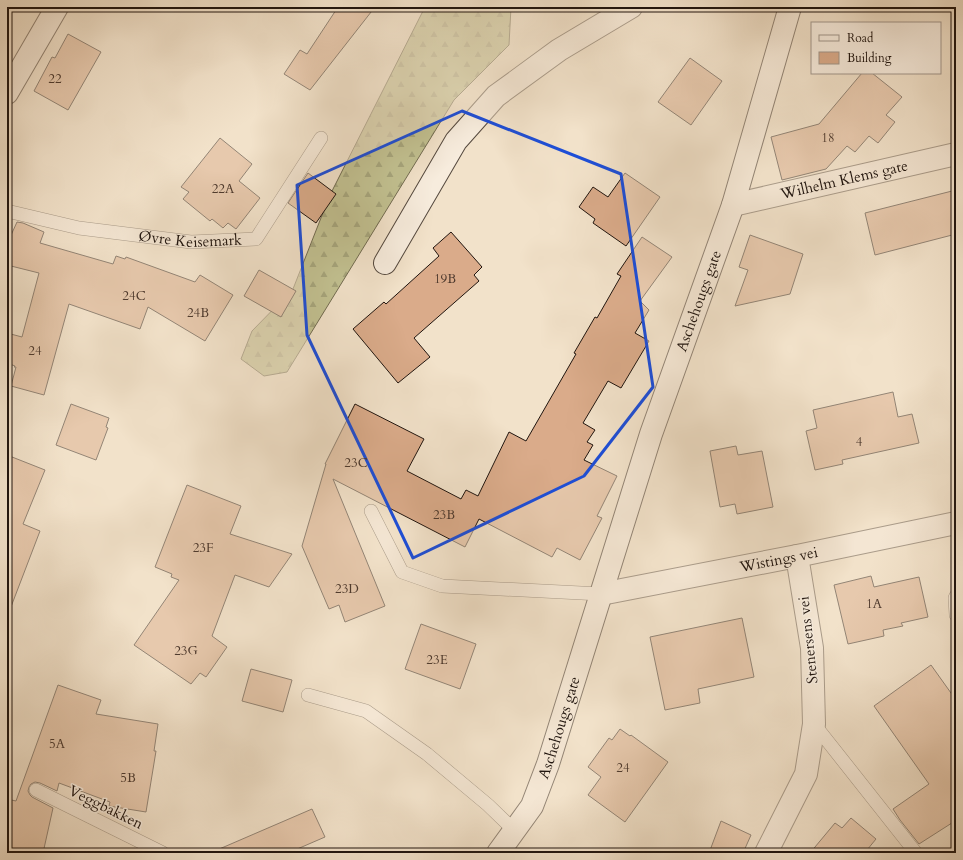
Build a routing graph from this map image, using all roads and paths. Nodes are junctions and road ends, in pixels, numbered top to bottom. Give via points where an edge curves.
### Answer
1 (58, 7) edge
2 (631, 7) edge
3 (790, 7) edge
4 (7, 92) edge
5 (321, 138) dead end
6 (956, 154) edge
7 (733, 205) junction
8 (7, 211) edge
9 (385, 263) dead end
10 (371, 511) dead end
11 (956, 523) edge
12 (797, 556) junction
13 (601, 594) junction
14 (956, 596) edge
15 (956, 615) edge
16 (308, 695) dead end
17 (814, 724) junction
18 (36, 790) dead end
19 (515, 831) junction
20 (163, 853) edge
21 (498, 853) edge
22 (766, 853) edge
23 (916, 853) edge

1 - 4 street
2 - 9 street via 559,50 496,96 456,141
3 - 7 street, Aschehougs gate
5 - 8 lane, Øvre Keisemark via 256,239 191,242 79,228
6 - 7 street, Wilhelm Klems gate
7 - 13 street, Aschehougs gate via 651,434
10 - 13 lane via 402,572 442,586
11 - 12 street, Wistings vei
12 - 13 street, Wistings vei
12 - 17 street, Stenersens vei via 812,648
13 - 19 street, Aschehougs gate via 548,764 532,806
14 - 15 lane
16 - 19 lane via 366,711 427,754
17 - 22 street, Stenersens vei via 806,774
17 - 23 lane
18 - 20 lane, Veggbakken
19 - 21 street, Aschehougs gate

